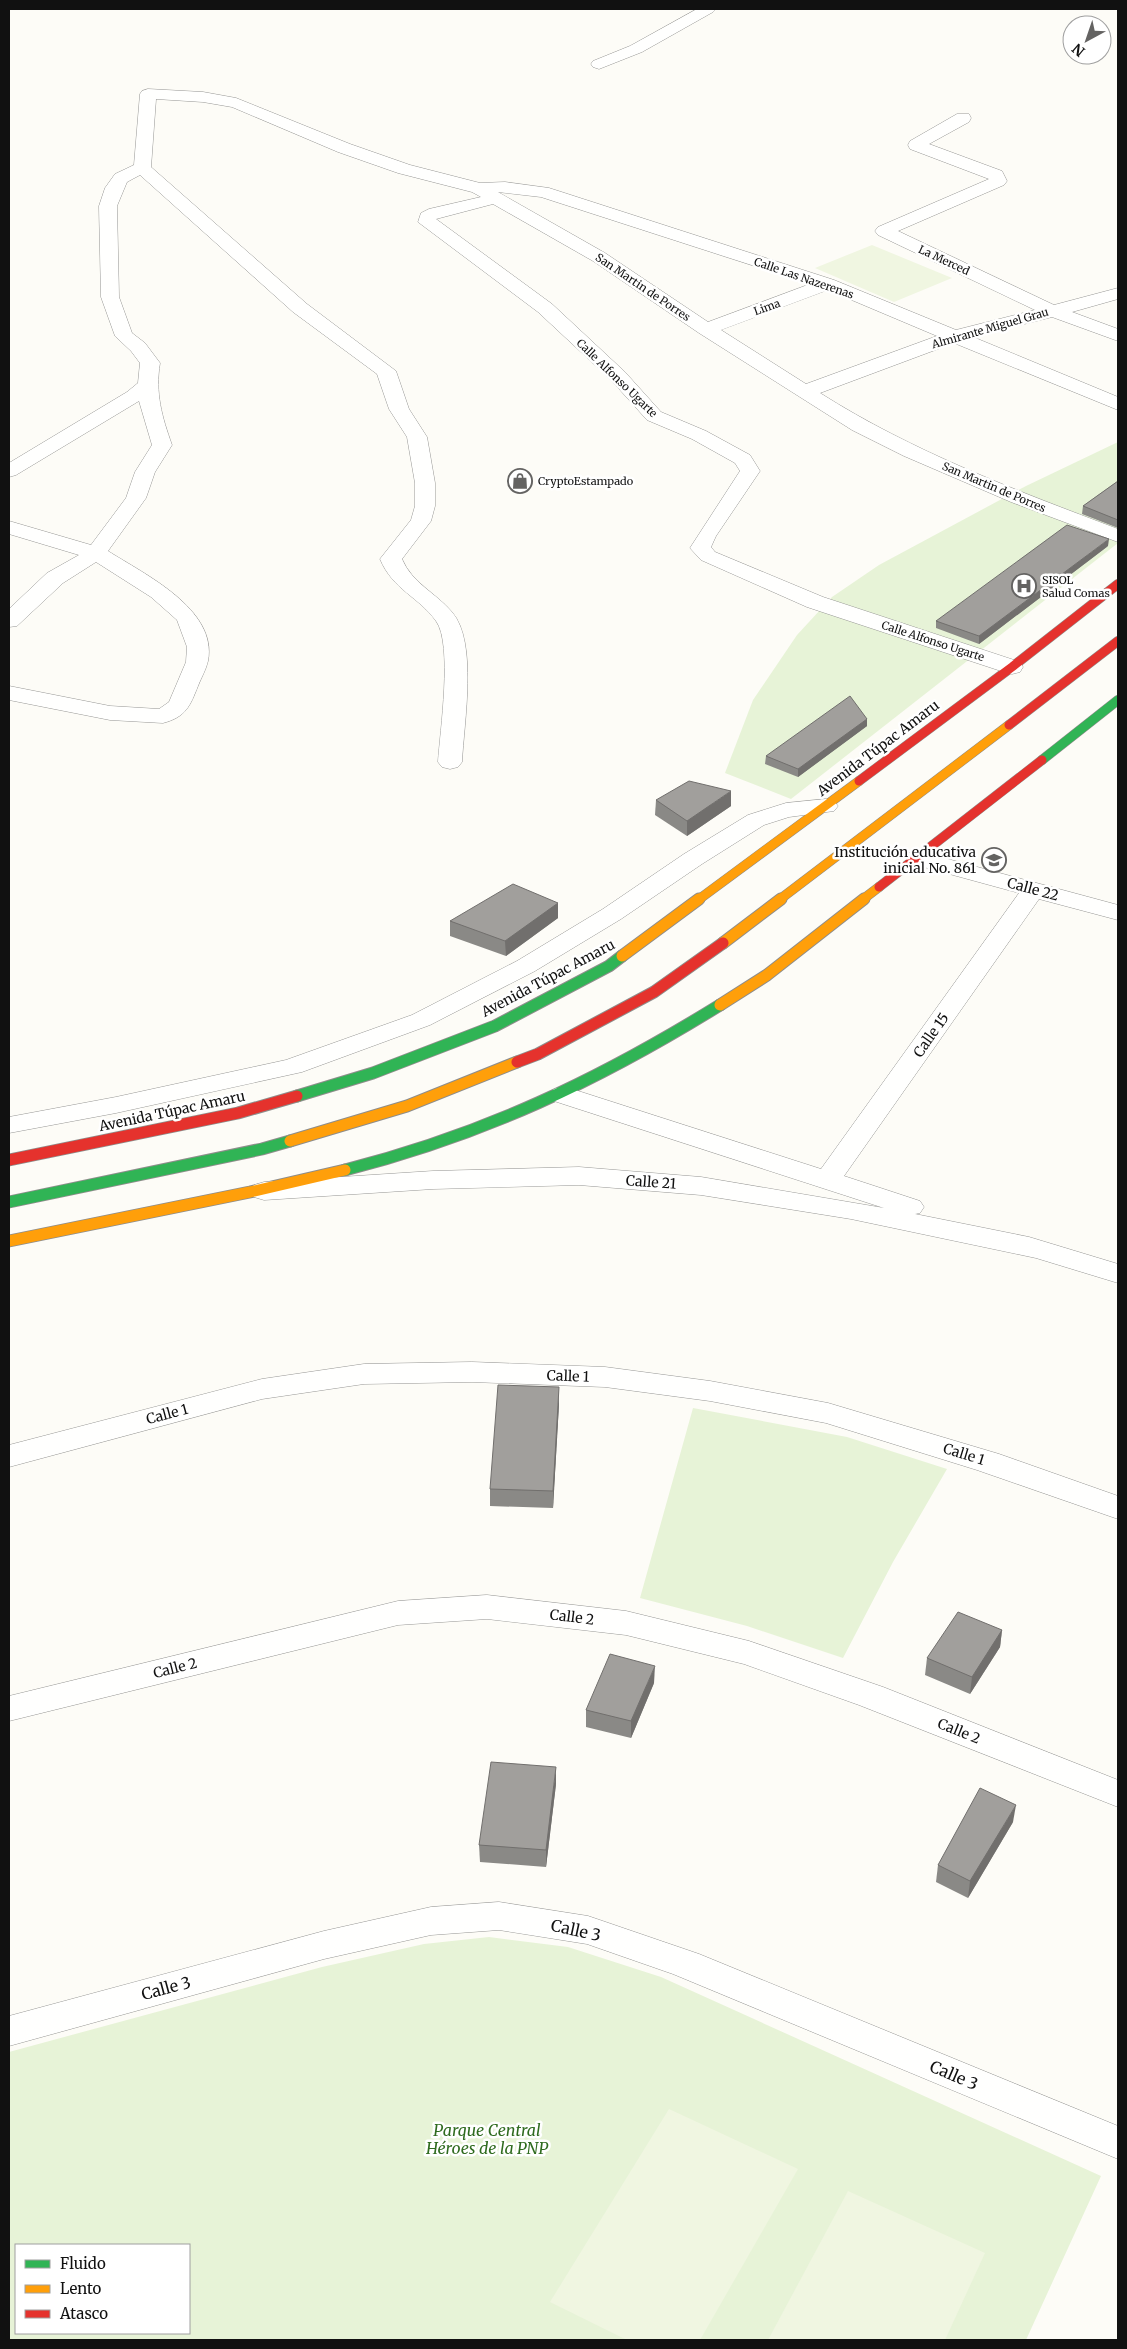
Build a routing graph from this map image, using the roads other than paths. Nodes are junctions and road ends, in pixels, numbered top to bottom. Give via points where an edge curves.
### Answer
1 (708, 9) edge
2 (599, 64) dead end
3 (963, 118) dead end
4 (142, 168) junction
5 (487, 193) junction
6 (828, 284) junction
7 (1118, 293) edge
8 (1050, 310) junction
9 (706, 329) junction
10 (1118, 335) edge
11 (955, 336) junction
12 (146, 386) junction
13 (806, 391) junction
14 (1118, 404) edge
15 (9, 471) edge
16 (9, 527) edge
17 (1118, 536) edge
18 (96, 553) junction
19 (1118, 584) edge
20 (9, 621) edge
21 (1118, 641) edge
22 (1012, 666) junction
23 (9, 693) edge
24 (1118, 700) edge
25 (450, 762) dead end
26 (826, 806) junction
27 (918, 858) junction
28 (1034, 889) junction
29 (1118, 913) edge
30 (563, 1095) junction
31 (9, 1125) edge
32 (9, 1160) edge
33 (827, 1180) junction
34 (250, 1192) junction
35 (9, 1202) edge
36 (9, 1241) edge
37 (1047, 1251) junction
38 (1118, 1274) edge
39 (9, 1456) edge
40 (1118, 1508) edge
41 (9, 1709) edge
42 (1118, 1794) edge
43 (9, 2031) edge
44 (1118, 2143) edge

1 - 2 street via 636,49
3 - 8 street, La Merced via 916,145 996,175 998,181 884,231
4 - 5 street, San Martin de Porres via 148,94 203,97 236,103 344,148
4 - 12 street via 121,178 108,206 110,297 124,336 150,363
4 - 25 street via 300,308 386,371 398,409 417,437 425,483 421,521 391,559 394,570 452,627 455,649
5 - 6 street, Calle Las Nazerenas via 505,187 543,192
5 - 9 street, San Martin de Porres via 599,257
5 - 22 street, Calle Alfonso Ugarte via 435,213 427,217 426,222 545,308 618,376 654,416 744,459 750,470 700,548 708,556 815,602
6 - 9 street, Lima
6 - 11 street, Calle Las Nazerenas
7 - 8 street, Almirante Miguel Grau via 1073,307
8 - 10 street, La Merced
8 - 11 street, Almirante Miguel Grau
9 - 13 street, San Martin de Porres
11 - 13 street, Almirante Miguel Grau
11 - 14 street, Calle Las Nazerenas
12 - 15 street
12 - 18 street via 152,419 162,445 145,472 136,498
13 - 17 street, San Martin de Porres via 859,426 911,452
16 - 18 street
18 - 20 street via 55,578
18 - 23 street via 159,592 187,617 198,646 197,662 179,706 163,716 110,713
19 - 22 main road, Avenida Túpac Amaru
21 - 35 main road via 715,949 654,992 538,1054 407,1106 262,1149
22 - 26 main road, Avenida Túpac Amaru
24 - 27 main road
26 - 31 street via 786,810 756,820 526,966 422,1020 293,1066
26 - 32 main road, Avenida Túpac Amaru via 609,966 495,1026 374,1073 238,1113
27 - 28 street, Calle 22
27 - 30 main road via 766,976 671,1037
28 - 29 street, Calle 22
28 - 33 street, Calle 15
30 - 33 street, Calle 21
30 - 34 main road via 479,1130 388,1160
33 - 37 street, Calle 21
34 - 36 main road
34 - 37 street, Calle 21 via 433,1180 579,1176 720,1189 851,1210
37 - 38 street, Calle 21
39 - 40 street, Calle 1 via 262,1389 364,1374 472,1372 605,1377 710,1391 828,1413 988,1462
41 - 42 street, Calle 2 via 398,1613 487,1607 626,1623 749,1653 872,1696
43 - 44 street, Calle 3 via 324,1945 431,1921 499,1916 588,1930 686,1964

